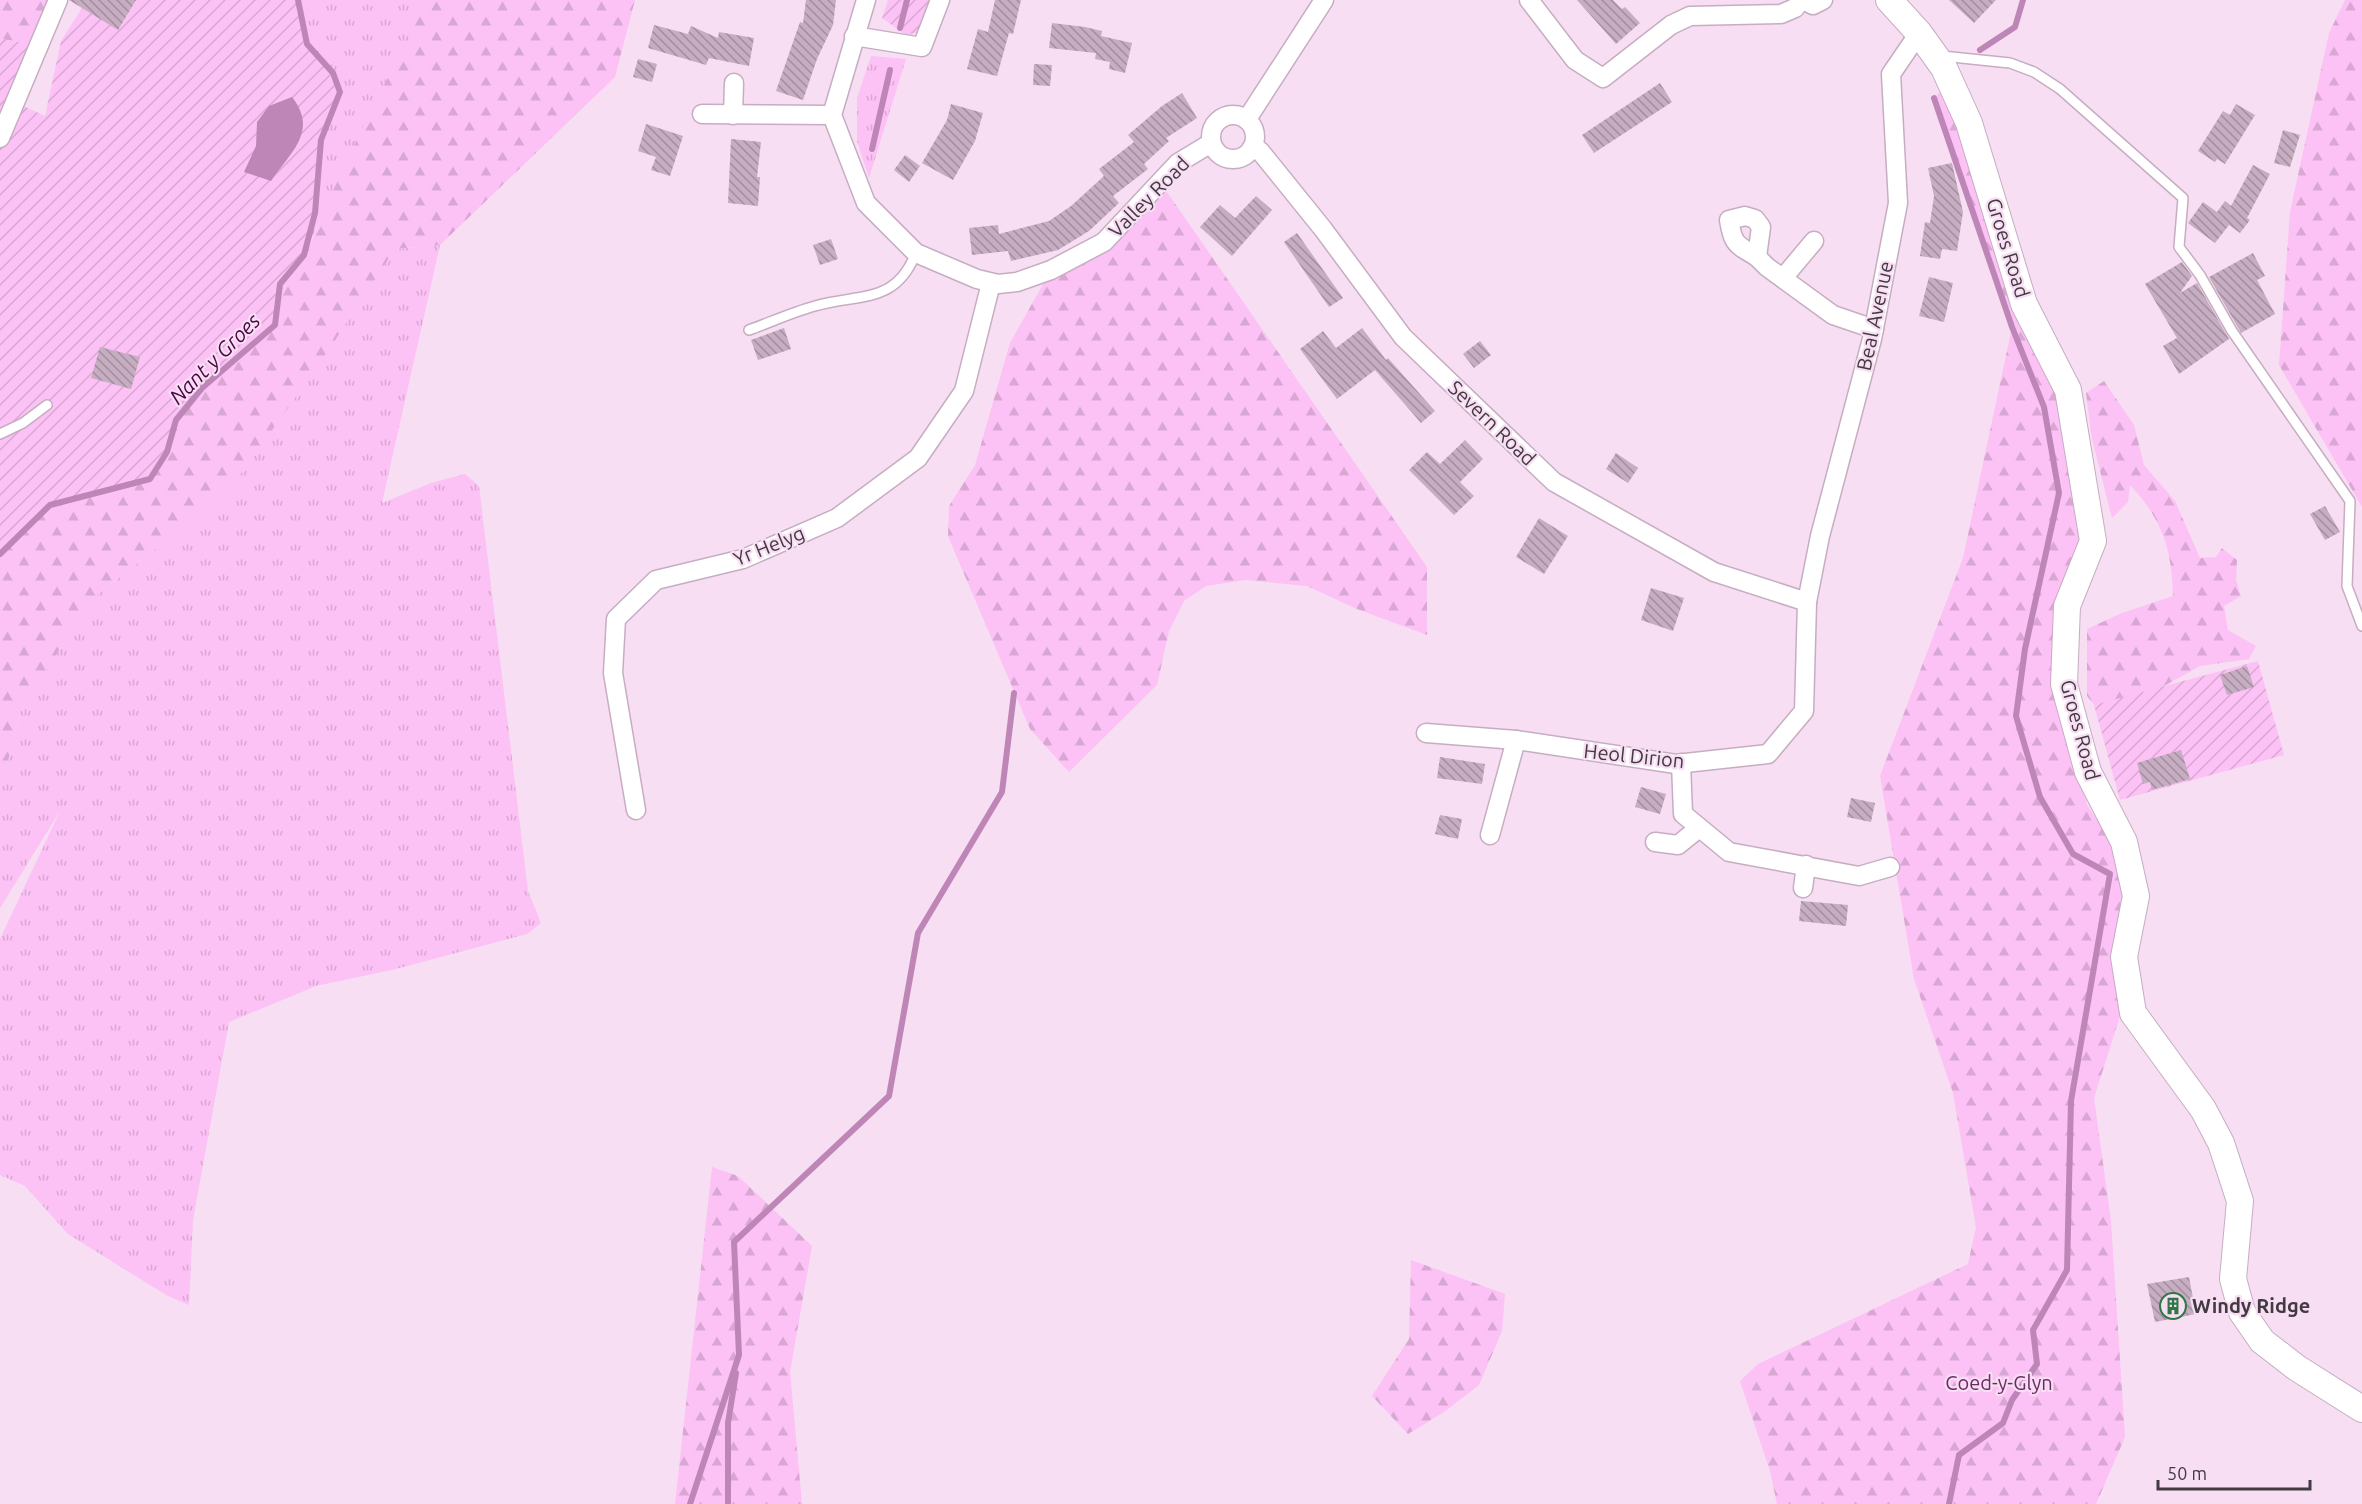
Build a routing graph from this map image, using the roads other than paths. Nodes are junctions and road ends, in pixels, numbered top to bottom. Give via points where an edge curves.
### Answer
1 (58, 0) edge
2 (866, 0) edge
3 (940, 0) edge
4 (1324, 0) edge
5 (1529, 0) edge
6 (1802, 0) edge
7 (1823, 0) edge
8 (1889, 0) edge
9 (1919, 33) junction
10 (854, 36) junction
11 (1934, 54) junction
12 (734, 82) dead end
13 (702, 114) dead end
14 (733, 115) junction
15 (831, 116) junction
16 (1247, 119) junction
17 (0, 138) edge
18 (1211, 142) junction
19 (1252, 148) junction
20 (1814, 241) dead end
21 (916, 253) junction
22 (1757, 257) dead end
23 (1783, 278) junction
24 (991, 283) junction
25 (1874, 329) junction
26 (749, 330) dead end
27 (47, 405) dead end
28 (0, 434) edge
29 (1807, 602) junction
30 (2362, 626) edge
31 (1426, 733) dead end
32 (1516, 740) junction
33 (1681, 763) junction
34 (636, 810) dead end
35 (1699, 828) junction
36 (1490, 835) dead end
37 (1654, 842) dead end
38 (1806, 865) junction
39 (1890, 867) dead end
40 (1803, 888) dead end
41 (2362, 1409) edge

1 - 17 street
2 - 10 street
3 - 10 street via 922,47
4 - 16 street
5 - 6 street via 1575,60 1603,78 1671,25 1690,16 1781,14
6 - 7 street via 1813,5
8 - 9 street, Groes Road
9 - 11 street, Groes Road
9 - 25 street, Beal Avenue via 1891,74 1898,203
10 - 15 street
11 - 30 lane via 2010,63 2034,72 2060,89 2183,198 2179,247 2350,501 2347,586
11 - 41 street, Groes Road via 1970,123 2024,304 2068,390 2093,541 2067,606 2064,684 2088,772 2124,842 2134,885 2136,896 2124,957 2133,1013 2203,1109 2221,1143 2240,1201 2233,1279 2242,1312 2262,1341
12 - 14 street
13 - 14 street
14 - 15 street
15 - 21 street, Valley Road via 866,203
16 - 18 street via 1234,114 1221,118 1212,129
16 - 19 street via 1255,136
18 - 19 street via 1226,158 1240,157
18 - 24 street, Valley Road via 1178,163 1104,242 1051,270 1017,282
19 - 29 street, Severn Road via 1260,151 1316,221 1403,337 1554,482 1714,572
20 - 23 street
21 - 24 street, Valley Road
21 - 26 lane via 908,274 878,295 816,305
22 - 23 street
23 - 25 street via 1833,315
24 - 34 street, Yr Helyg via 964,391 918,458 837,518 743,559 656,580 616,619 614,673
25 - 29 street, Beal Avenue via 1820,536
27 - 28 lane
29 - 33 street, Heol Dirion via 1804,711 1768,754
31 - 32 street, Heol Dirion
32 - 33 street, Heol Dirion
32 - 36 street
33 - 35 street via 1683,814
35 - 37 street via 1678,845
35 - 38 street via 1729,852
38 - 39 street via 1859,876
38 - 40 street

